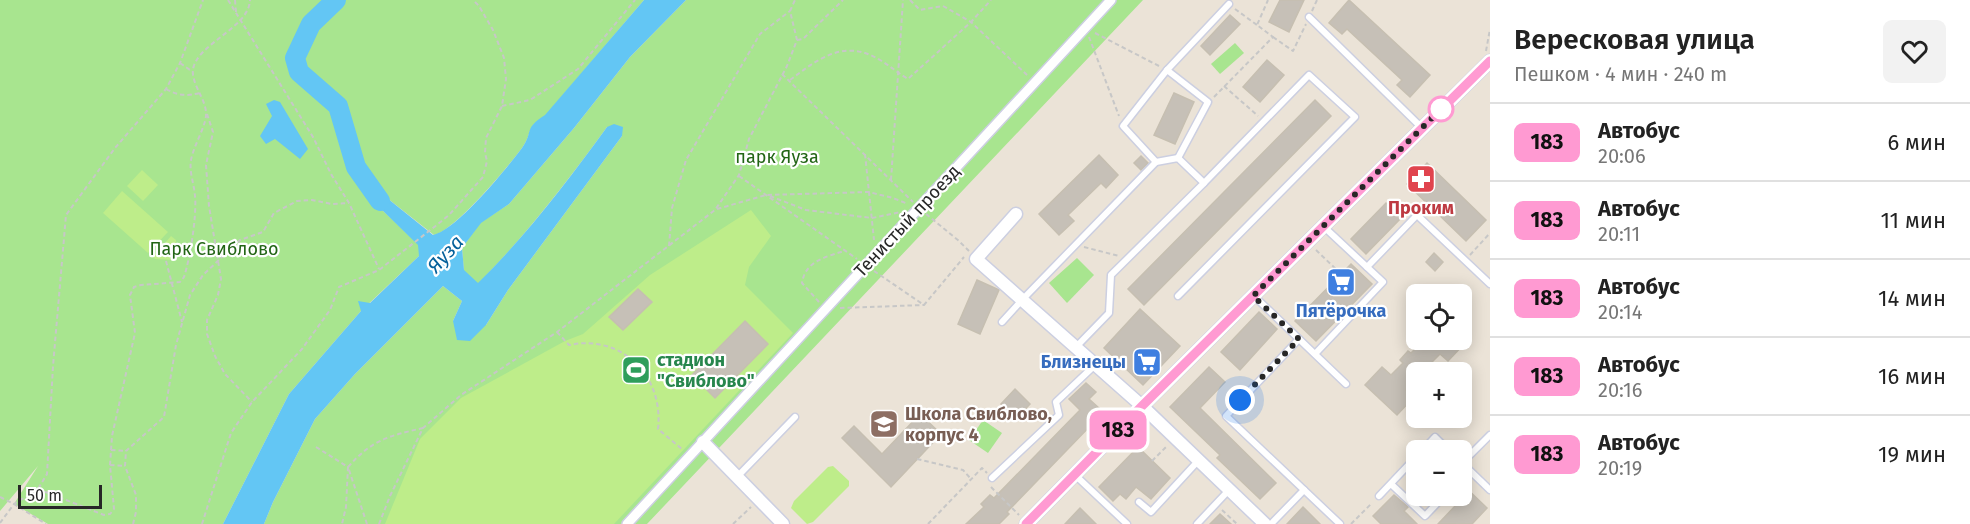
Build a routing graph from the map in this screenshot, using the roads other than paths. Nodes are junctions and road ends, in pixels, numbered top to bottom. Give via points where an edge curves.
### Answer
1 (1111, 0) edge
2 (1229, 4) road end
3 (1309, 17) road end
4 (1486, 64) edge
5 (1167, 70) junction
6 (1422, 128) junction
7 (1178, 158) junction
8 (1156, 162) junction
9 (1204, 183) junction
10 (1016, 214) dead end
11 (1323, 226) junction
12 (1367, 267) junction
13 (1490, 284) edge
14 (1178, 296) dead end
15 (1253, 296) junction
16 (1022, 300) junction
17 (1002, 322) dead end
18 (1299, 339) junction
19 (1076, 348) junction
20 (1315, 354) junction
21 (1095, 364) junction
22 (1346, 384) dead end
23 (1142, 406) junction
24 (795, 417) dead end
25 (1490, 435) edge
26 (703, 442) junction
27 (1472, 453) edge
28 (1199, 460) junction
29 (1406, 467) edge
30 (1472, 473) edge
31 (1075, 475) junction
32 (737, 477) junction
33 (992, 478) road end
34 (1391, 483) junction
35 (1229, 489) junction
36 (1490, 489) edge
37 (1304, 490) junction
38 (1379, 496) road end
39 (1406, 498) edge
40 (1139, 502) dead end
41 (1415, 506) edge
42 (1435, 506) edge
43 (627, 524) edge
44 (783, 524) edge
45 (1027, 524) edge
46 (1127, 524) edge
47 (1197, 524) edge
48 (1266, 524) edge
49 (1271, 524) edge
50 (1340, 524) edge

1 - 26 street, Тенистый проезд
2 - 5 lane
3 - 6 lane
4 - 6 street
5 - 7 lane via 1208,102
5 - 8 lane via 1123,126
6 - 11 street
7 - 8 lane
7 - 9 lane
8 - 16 lane
9 - 14 lane via 1309,75 1354,117
9 - 19 lane via 1110,275 1109,313
10 - 16 street via 976,259
11 - 12 lane
11 - 15 street
12 - 13 lane via 1417,215
12 - 20 lane via 1383,282
15 - 18 lane
15 - 23 street
16 - 17 lane
16 - 19 street
18 - 20 lane
18 - 37 lane via 1226,416
19 - 21 street
20 - 22 lane
21 - 23 street
21 - 33 lane via 1056,402 1059,415
23 - 28 street
23 - 31 street
24 - 32 lane
25 - 27 lane
26 - 32 street
26 - 43 street, Тенистый проезд
28 - 35 street
28 - 40 lane via 1151,512
29 - 34 lane
30 - 36 lane
31 - 45 street
31 - 46 lane
32 - 44 street
34 - 38 lane
34 - 39 lane
35 - 47 lane
35 - 48 street
37 - 49 lane
37 - 50 lane
41 - 42 lane via 1425,516

